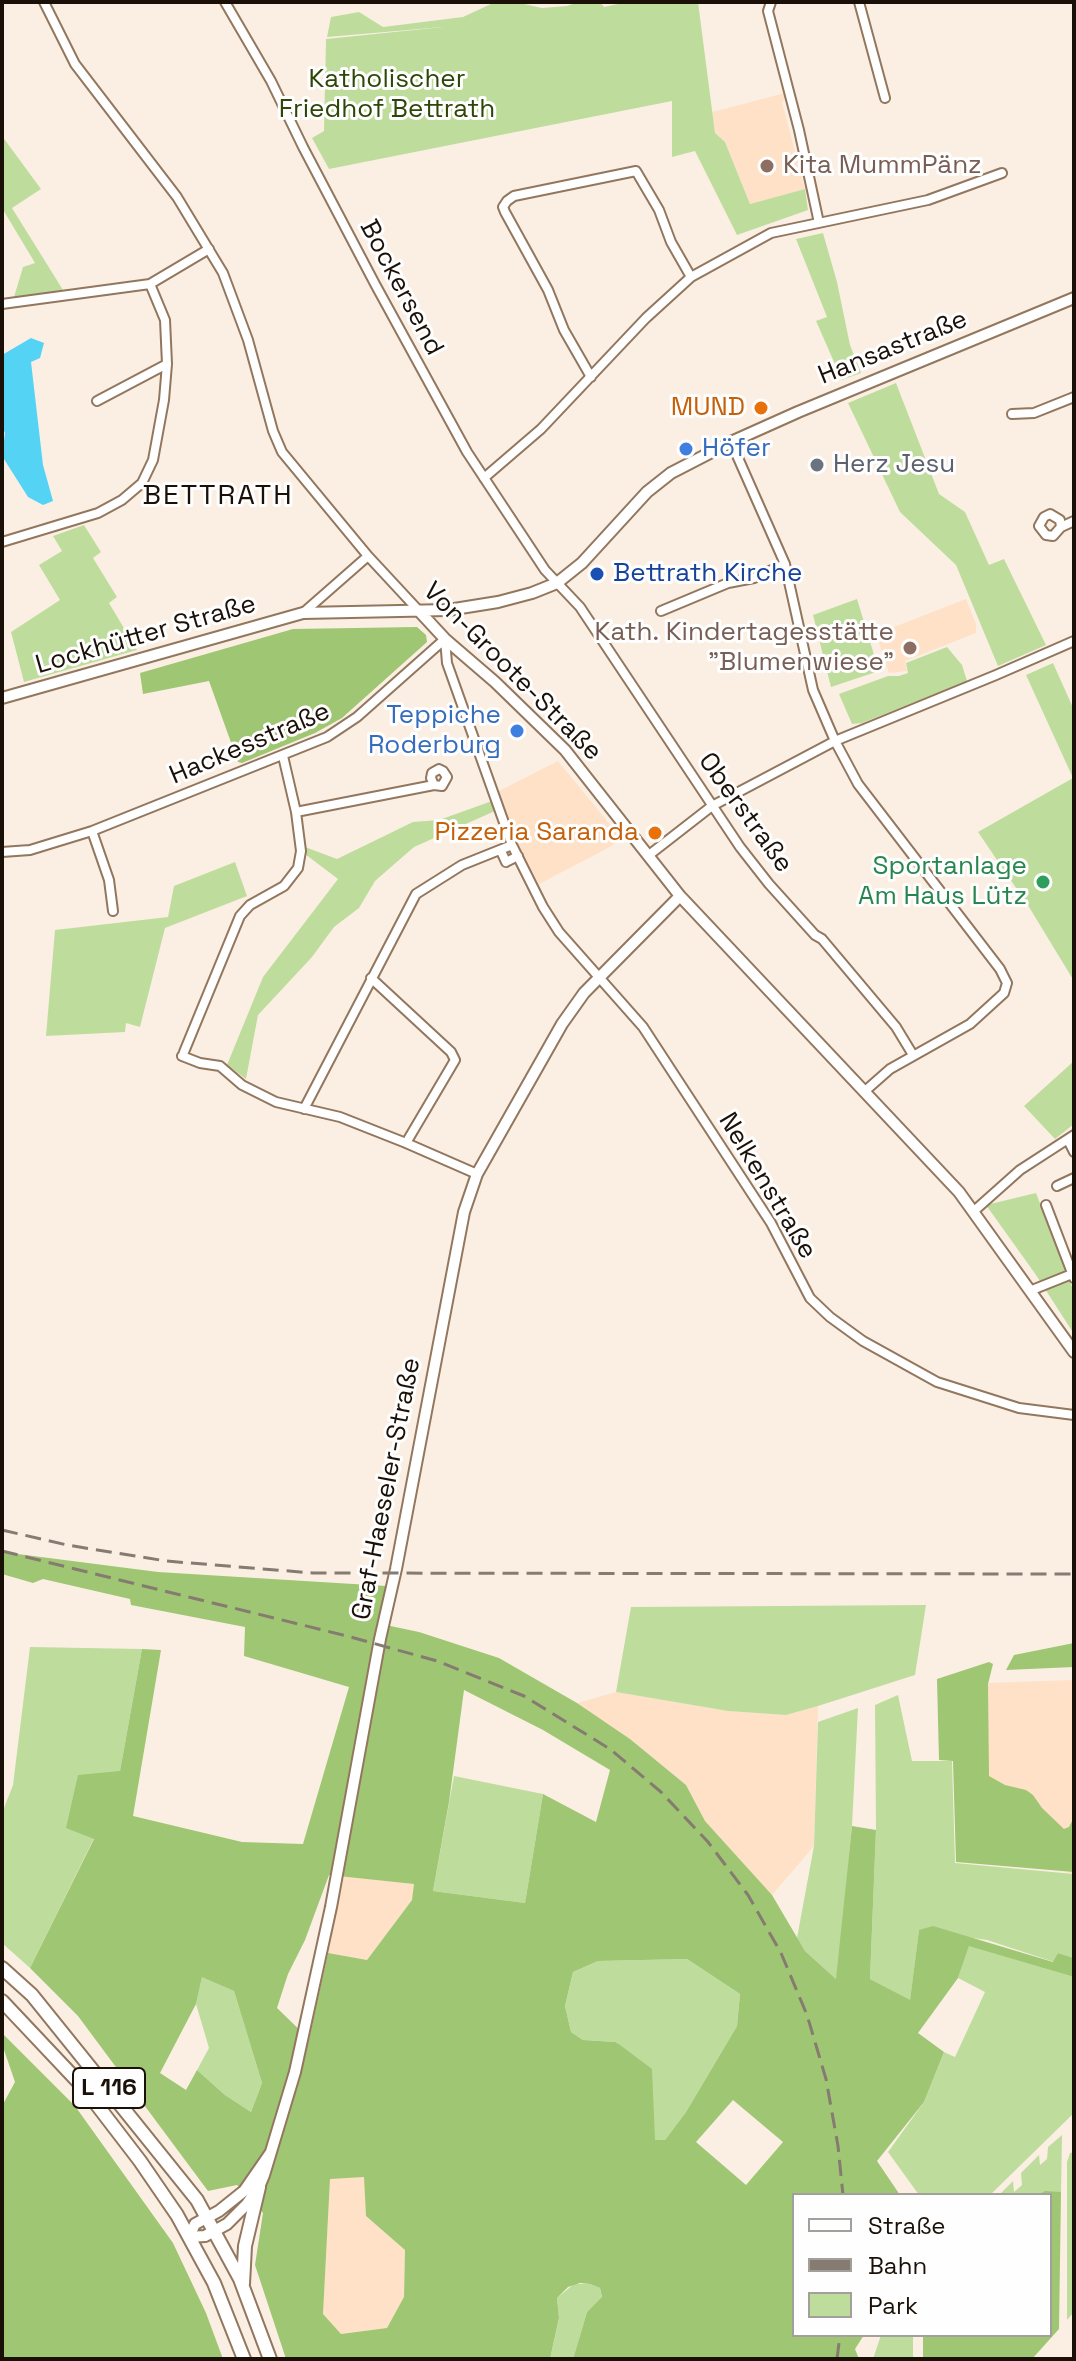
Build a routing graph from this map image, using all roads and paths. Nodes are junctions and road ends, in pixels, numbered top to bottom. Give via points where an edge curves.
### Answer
1 (44, 2) edge
2 (225, 2) edge
3 (771, 2) edge
4 (859, 2) edge
5 (885, 98) dead end
6 (1002, 173) dead end
7 (819, 223) junction
8 (209, 249) junction
9 (691, 277) junction
10 (150, 284) junction
11 (1074, 298) edge
12 (2, 304) edge
13 (167, 364) junction
14 (591, 377) junction
15 (1074, 397) edge
16 (97, 401) dead end
17 (1012, 414) dead end
18 (731, 442) junction
19 (484, 478) junction
20 (1074, 521) edge
21 (1061, 527) dead end
22 (2, 542) edge
23 (368, 556) junction
24 (785, 564) junction
25 (557, 583) junction
26 (661, 611) dead end
27 (420, 612) junction
28 (303, 613) junction
29 (445, 639) junction
30 (1074, 641) edge
31 (2, 698) edge
32 (835, 741) junction
33 (283, 756) junction
34 (434, 785) dead end
35 (712, 806) junction
36 (296, 812) junction
37 (92, 831) junction
38 (512, 845) junction
39 (501, 851) junction
40 (2, 852) edge
41 (649, 855) junction
42 (518, 856) junction
43 (680, 896) junction
44 (113, 911) dead end
45 (371, 978) junction
46 (598, 978) junction
47 (913, 1055) junction
48 (865, 1091) junction
49 (304, 1109) junction
50 (1071, 1138) edge
51 (406, 1143) junction
52 (1074, 1152) edge
53 (477, 1174) junction
54 (1074, 1178) edge
55 (1057, 1186) dead end
56 (1046, 1205) dead end
57 (974, 1211) junction
58 (1073, 1276) edge
59 (1032, 1290) junction
60 (1074, 1352) edge
61 (1074, 1415) edge
62 (2, 1968) edge
63 (2, 2001) edge
64 (271, 2152) junction
65 (259, 2187) junction
66 (207, 2217) junction
67 (215, 2230) junction
68 (189, 2237) junction
69 (243, 2288) junction
70 (244, 2359) edge
71 (270, 2359) edge

1 - 8 street, Von-Groote-Straße via 75,64 169,186
2 - 19 street, Bockersend
3 - 7 street via 768,11
4 - 5 street
6 - 7 street via 928,200
7 - 9 street via 771,233
8 - 10 street
8 - 23 street, Von-Groote-Straße via 248,340 282,452
9 - 14 street
9 - 14 street via 636,171 507,201 505,212
10 - 12 street
10 - 13 street via 165,320
11 - 18 street, Hansastraße
13 - 16 street
13 - 22 street via 153,460 142,483 98,513
14 - 19 street
15 - 17 street via 1034,413
18 - 24 street
18 - 25 street, Hansastraße via 671,473 647,492
19 - 25 street, Bockersend
20 - 21 street
23 - 27 street, Von-Groote-Straße
23 - 28 street, Lockhütter Straße
24 - 26 street
24 - 32 street via 813,690
25 - 27 street, Hansastraße via 498,602
25 - 35 street, Oberstraße via 580,607
27 - 28 street, Lockhütter Straße
27 - 29 street, Von-Groote-Straße
28 - 31 street, Lockhütter Straße
29 - 33 street, Hackesstraße via 357,717
29 - 38 street, Nelkenstraße via 447,663
29 - 41 street, Von-Groote-Straße via 565,750
30 - 32 street
32 - 35 street
32 - 47 street via 858,784 1007,983 1004,993 970,1024
33 - 36 street
33 - 37 street, Hackesstraße
34 - 36 street
35 - 41 street
35 - 47 street, Oberstraße via 769,884 822,939
36 - 49 street via 298,868 284,886 240,916 183,1054 220,1066 242,1085 276,1102
37 - 40 street, Hackesstraße via 30,850
37 - 44 street via 109,880
38 - 39 street
38 - 42 street, Nelkenstraße
39 - 42 street via 506,862
39 - 45 street via 462,865 416,894
41 - 43 street, Von-Groote-Straße
42 - 46 street, Nelkenstraße via 559,932
43 - 46 street, Graf-Haeseler-Straße
43 - 48 street, Von-Groote-Straße
45 - 49 street
45 - 51 street via 455,1060
46 - 53 street, Graf-Haeseler-Straße via 562,1024
46 - 61 street, Nelkenstraße via 643,1027 771,1223 810,1298 830,1317 937,1382 1019,1408
47 - 48 street
48 - 57 street, Von-Groote-Straße
49 - 51 street
50 - 52 street
50 - 57 street via 1020,1170
51 - 53 street
53 - 64 street, Graf-Haeseler-Straße via 464,1212 311,2006
54 - 55 street
56 - 58 street
57 - 59 street, Von-Groote-Straße
58 - 59 street
59 - 60 street, Von-Groote-Straße
62 - 66 main road, L 116 via 32,1995 110,2089
63 - 68 main road, L 116 via 84,2088
64 - 65 street, Graf-Haeseler-Straße
64 - 66 street, Graf-Haeseler-Straße via 244,2191
65 - 67 street, Graf-Haeseler-Straße
65 - 69 main road via 245,2246
66 - 67 main road, L 116
66 - 68 street, Graf-Haeseler-Straße via 195,2224
67 - 68 street, Graf-Haeseler-Straße
67 - 69 main road, L 116
68 - 70 main road, L 116
69 - 71 main road, L 116

